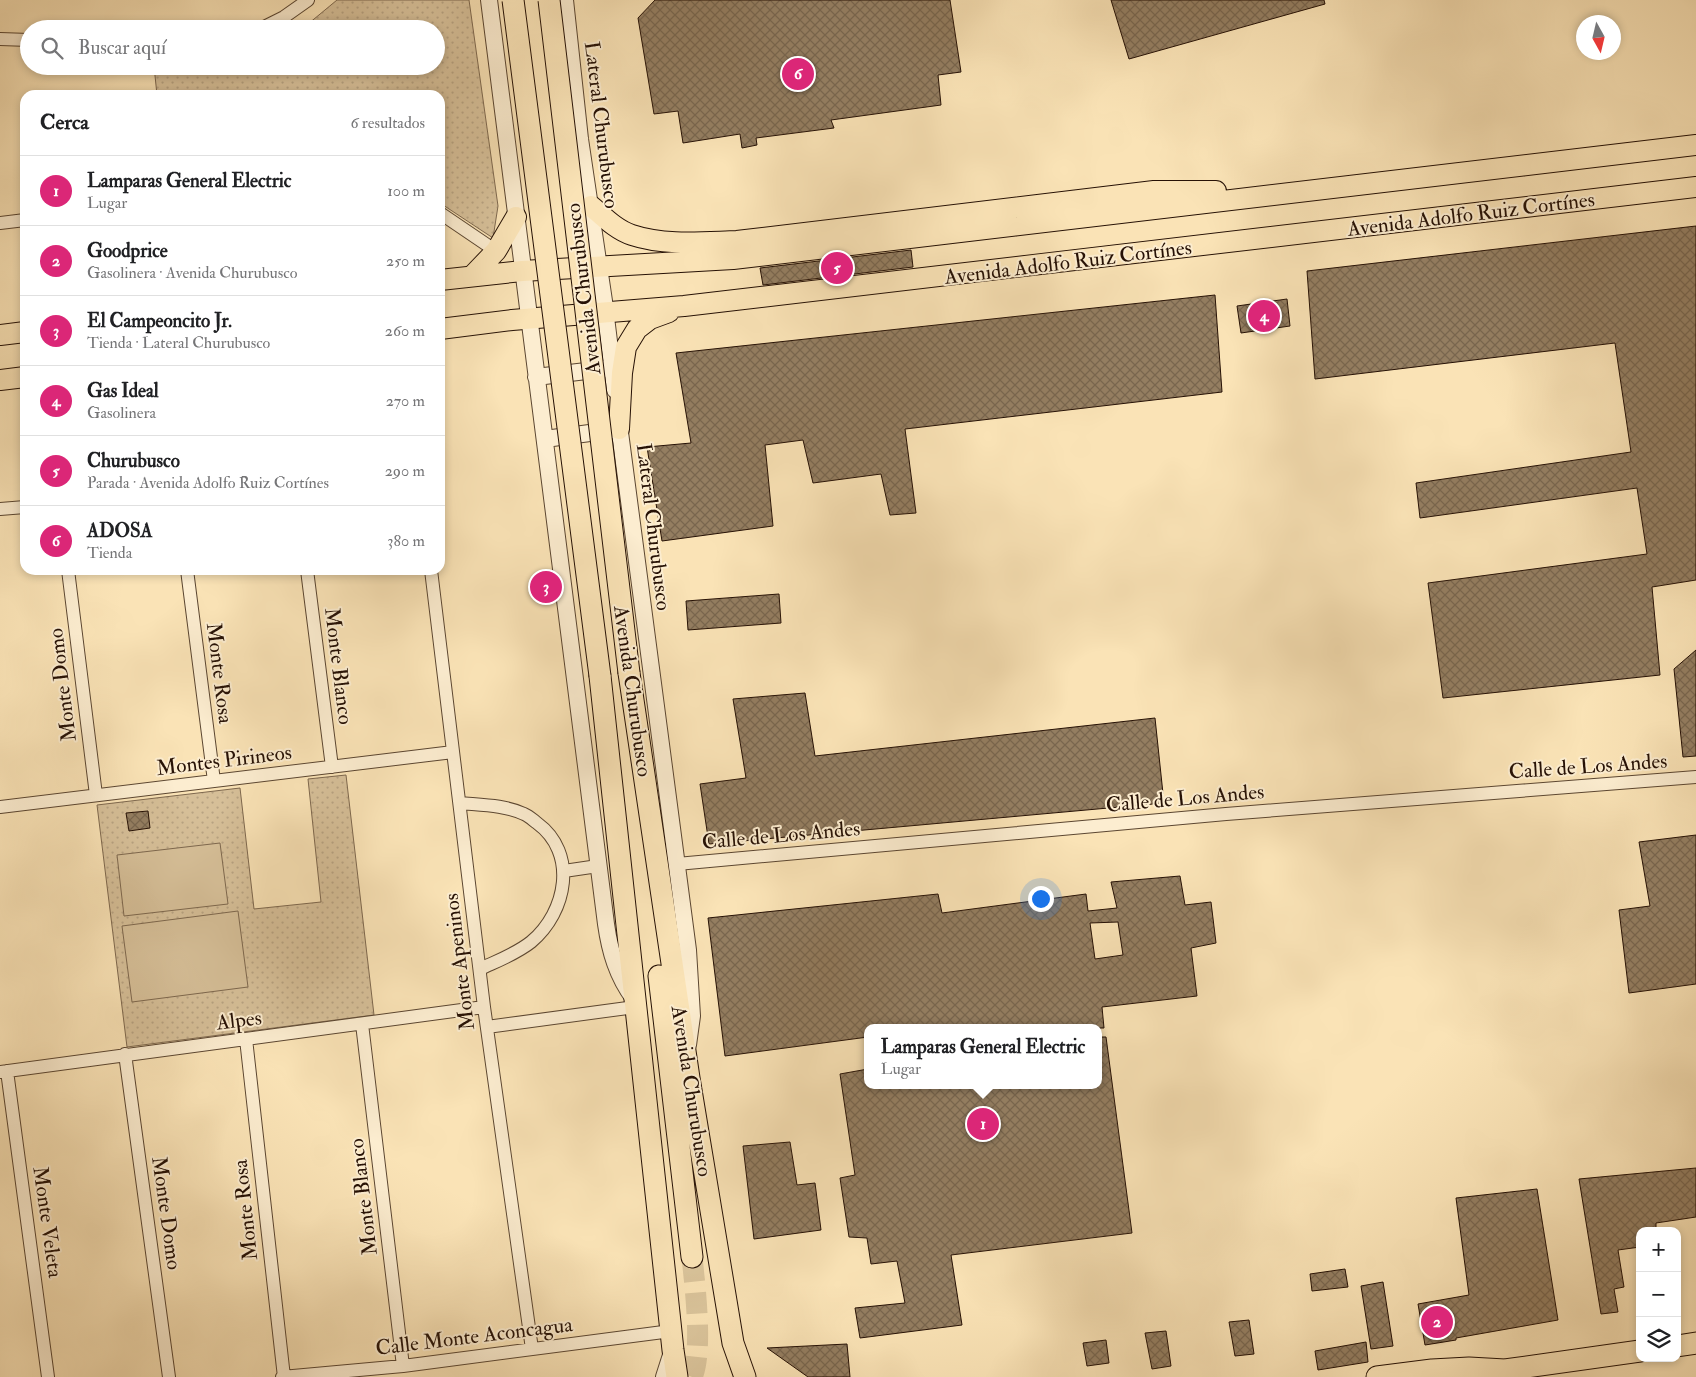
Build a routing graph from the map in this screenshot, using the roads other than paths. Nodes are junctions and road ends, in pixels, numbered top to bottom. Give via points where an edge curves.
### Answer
1 (308, 0) edge
2 (489, 0) edge
3 (512, 0) edge
4 (549, 0) edge
5 (565, 0) edge
6 (278, 20) edge
7 (0, 39) edge
8 (20, 40) edge
9 (1696, 146) edge
10 (1696, 187) edge
11 (1300, 192) junction
12 (591, 206) junction
13 (445, 216) edge
14 (516, 217) junction
15 (20, 221) edge
16 (0, 223) edge
17 (496, 251) junction
18 (599, 267) junction
19 (522, 271) junction
20 (472, 276) junction
21 (445, 279) edge
22 (684, 306) junction
23 (605, 312) junction
24 (528, 319) junction
25 (445, 328) edge
26 (20, 333) edge
27 (0, 335) edge
28 (612, 368) junction
29 (536, 377) junction
30 (20, 378) edge
31 (0, 380) edge
32 (620, 430) junction
33 (545, 439) junction
34 (20, 508) edge
35 (0, 510) edge
36 (69, 575) edge
37 (188, 575) edge
38 (308, 575) edge
39 (432, 575) edge
40 (453, 752) junction
41 (332, 767) junction
42 (1696, 777) edge
43 (214, 781) junction
44 (96, 795) junction
45 (460, 803) junction
46 (0, 807) edge
47 (677, 864) junction
48 (598, 866) junction
49 (564, 871) junction
50 (660, 890) junction
51 (480, 969) junction
52 (635, 1003) junction
53 (484, 1007) junction
54 (362, 1024) junction
55 (487, 1027) junction
56 (246, 1039) junction
57 (125, 1054) junction
58 (686, 1059) junction
59 (4, 1072) edge
60 (692, 1256) tunnel mouth
61 (672, 1341) junction
62 (1696, 1343) edge
63 (1681, 1345) edge
64 (532, 1349) junction
65 (1636, 1352) edge
66 (403, 1366) junction
67 (1505, 1370) junction
68 (48, 1377) edge
69 (169, 1377) edge
70 (283, 1377) edge
71 (664, 1377) edge
72 (677, 1377) edge
73 (745, 1377) edge
74 (1377, 1377) edge
75 (1476, 1377) edge

1 - 6 street
2 - 14 street
3 - 52 highway, Avenida Churubusco, bridge via 600,676
4 - 50 highway, Avenida Churubusco, bridge via 629,673
5 - 12 street, Lateral Churubusco via 580,139
7 - 8 street
9 - 11 main road, Avenida Adolfo Ruiz Cortínes
10 - 22 main road, Avenida Adolfo Ruiz Cortínes
11 - 12 main road via 1154,190 737,241 697,242 662,241 631,235
11 - 18 main road, Avenida Adolfo Ruiz Cortínes via 733,259
12 - 18 street, Lateral Churubusco
13 - 17 street
14 - 17 main road
14 - 19 street
15 - 16 street
17 - 20 main road
18 - 19 main road, Avenida Adolfo Ruiz Cortínes
18 - 23 street, Lateral Churubusco
19 - 20 main road, Avenida Adolfo Ruiz Cortínes
19 - 24 street
20 - 21 main road, Avenida Adolfo Ruiz Cortínes
22 - 23 main road, Avenida Adolfo Ruiz Cortínes
22 - 32 main road via 650,319 637,329 626,347
23 - 24 main road, Avenida Adolfo Ruiz Cortínes
23 - 28 street, Lateral Churubusco
24 - 25 main road, Avenida Adolfo Ruiz Cortínes
24 - 29 street
26 - 27 main road
28 - 29 street
28 - 32 street, Lateral Churubusco
29 - 33 street
30 - 31 main road
32 - 33 street
32 - 47 street, Lateral Churubusco
33 - 48 street
34 - 35 street
36 - 44 street, Monte Domo
37 - 43 street, Monte Rosa
38 - 41 street, Monte Blanco
39 - 40 street, Monte Apeninos
40 - 41 street, Montes Pirineos
40 - 45 street, Monte Apeninos
41 - 43 street, Montes Pirineos
42 - 47 street, Calle de Los Andes via 1303,808
43 - 44 street, Montes Pirineos
44 - 46 street, Montes Pirineos
45 - 49 street via 494,806 525,814 552,837 560,852
45 - 51 street, Monte Apeninos
47 - 58 street, Lateral Churubusco via 688,950 692,1016
48 - 49 street
48 - 52 street via 612,957
49 - 51 street via 561,898 546,925 531,941 510,955
50 - 58 highway, Avenida Churubusco
50 - 60 highway via 654,912 654,936
51 - 53 street, Monte Apeninos
52 - 55 street
52 - 61 highway, Avenida Churubusco
53 - 54 street, Alpes
53 - 55 street, Monte Apeninos
54 - 56 street, Alpes
54 - 66 street, Monte Blanco
55 - 64 street, Monte Apeninos
56 - 57 street, Alpes
56 - 70 street, Monte Rosa
57 - 59 street, Alpes
57 - 69 street, Monte Domo
58 - 73 highway, Avenida Churubusco via 733,1343
59 - 68 street, Monte Veleta
61 - 64 street, Calle Monte Aconcagua
61 - 71 street
61 - 72 highway, Avenida Churubusco
62 - 63 highway
64 - 66 street, Calle Monte Aconcagua
65 - 67 highway
66 - 70 street, Calle Monte Aconcagua
67 - 74 highway via 1432,1370
67 - 75 main road

